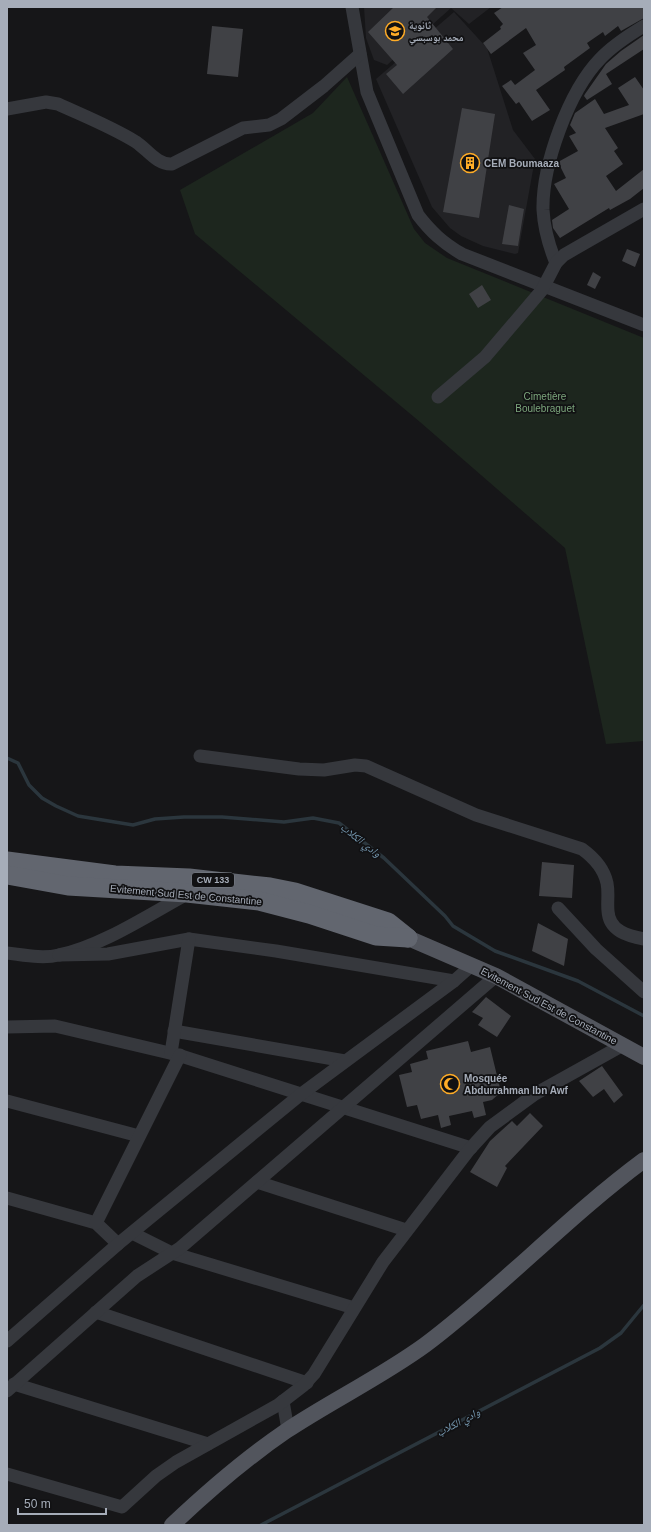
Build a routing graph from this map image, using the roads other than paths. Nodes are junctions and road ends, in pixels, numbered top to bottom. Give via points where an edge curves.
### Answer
1 (352, 7) edge
2 (644, 26) edge
3 (360, 54) junction
4 (7, 109) edge
5 (644, 209) edge
6 (556, 263) junction
7 (545, 285) junction
8 (644, 325) edge
9 (438, 397) dead end
10 (200, 756) dead end
11 (7, 861) edge
12 (7, 875) edge
13 (188, 886) junction
14 (558, 908) dead end
15 (408, 938) joint
16 (189, 939) junction
17 (644, 939) edge
18 (7, 953) edge
19 (59, 955) junction
20 (471, 966) junction
21 (496, 976) junction
22 (454, 981) junction
23 (644, 992) edge
24 (7, 1027) edge
25 (174, 1031) junction
26 (623, 1045) junction
27 (175, 1054) junction
28 (644, 1057) edge
29 (346, 1060) junction
30 (300, 1095) junction
31 (7, 1101) edge
32 (344, 1106) junction
33 (139, 1136) junction
34 (471, 1148) junction
35 (644, 1160) edge
36 (257, 1182) junction
37 (7, 1198) edge
38 (96, 1223) junction
39 (406, 1230) junction
40 (132, 1233) junction
41 (118, 1244) junction
42 (172, 1253) junction
43 (354, 1308) junction
44 (96, 1312) junction
45 (7, 1341) edge
46 (307, 1383) junction
47 (10, 1388) edge
48 (283, 1401) junction
49 (288, 1430) junction
50 (208, 1444) junction
51 (7, 1474) edge
52 (172, 1525) edge

1 - 3 street
2 - 6 street via 619,42 600,59 586,77 566,114 545,179 545,227
3 - 4 street via 281,119 269,125 243,128 172,164 158,160 136,142 58,104 46,102
3 - 7 street via 367,92 418,215 430,231 443,243 462,254
5 - 6 street via 564,255
6 - 7 street
7 - 8 street
7 - 9 street via 485,357
10 - 17 street via 324,770 355,765 366,766 476,815 582,848 603,873 607,883 608,912 614,925 619,932 627,936
11 - 13 highway, Evitement Sud Est de Constantine / CW 133
12 - 13 highway, Evitement Sud Est de Constantine / CW 133 via 68,886
13 - 15 highway, Evitement Sud Est de Constantine / CW 133 via 243,883 295,892 388,922
13 - 19 street via 116,933
14 - 23 street via 596,949
15 - 20 main road, Evitement Sud Est de Constantine / CW 133
16 - 19 street via 108,954
16 - 22 street
16 - 25 street
18 - 19 street
20 - 21 main road, Evitement Sud Est de Constantine / CW 133
20 - 22 street
21 - 26 main road, Evitement Sud Est de Constantine / CW 133
21 - 32 street
22 - 29 street
24 - 27 street via 55,1026
25 - 27 street
25 - 29 street
26 - 28 main road, Evitement Sud Est de Constantine / CW 133
26 - 34 street via 535,1094 490,1127
27 - 30 street
27 - 33 street
29 - 30 street
30 - 32 street
30 - 40 street
31 - 33 street
32 - 34 street
32 - 36 street
33 - 38 street
34 - 39 street
35 - 49 main road via 611,1185 430,1341
36 - 39 street
36 - 42 street
37 - 38 street
38 - 41 street
39 - 43 street
40 - 41 street
40 - 42 street
41 - 45 street
42 - 43 street
42 - 44 street via 137,1276
43 - 46 street
44 - 46 street
44 - 47 street
46 - 48 street
47 - 50 street
48 - 49 street
48 - 50 street
49 - 52 main road via 221,1480
50 - 51 street via 156,1476 122,1507

